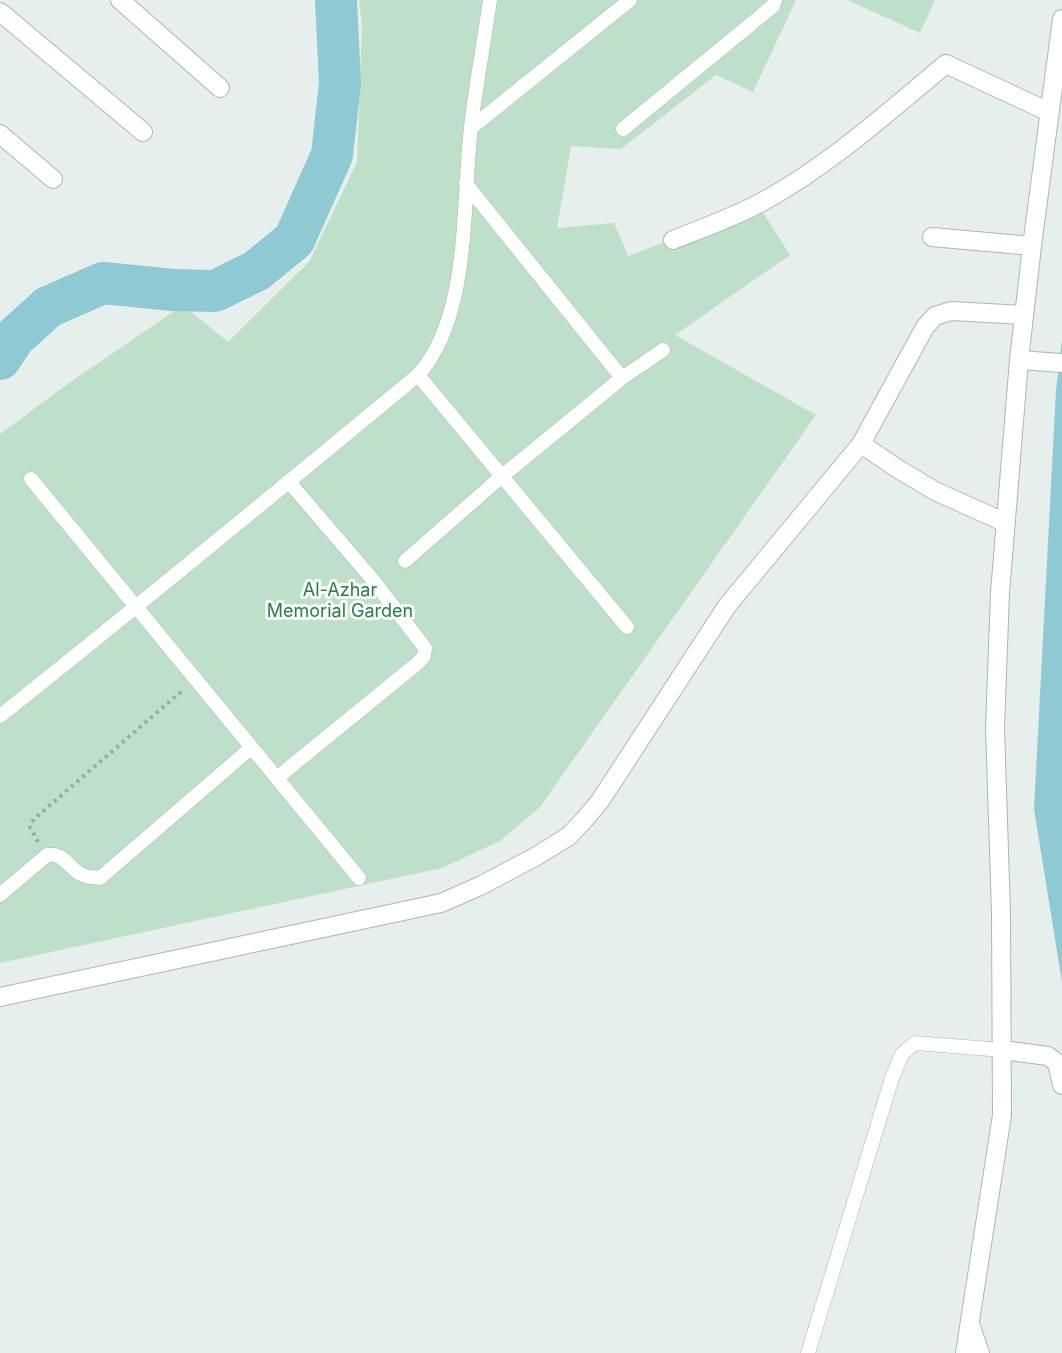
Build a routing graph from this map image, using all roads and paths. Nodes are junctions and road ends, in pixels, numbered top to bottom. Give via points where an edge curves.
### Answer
1 (120, 0) edge
2 (490, 0) edge
3 (630, 0) edge
4 (775, 0) edge
5 (0, 12) edge
6 (1062, 20) edge
7 (220, 88) dead end
8 (1049, 112) junction
9 (471, 128) junction
10 (623, 129) dead end
11 (143, 132) dead end
12 (0, 134) edge
13 (53, 178) dead end
14 (466, 184) junction
15 (932, 237) dead end
16 (673, 240) dead end
17 (1032, 246) junction
18 (1024, 315) junction
19 (663, 350) dead end
20 (1019, 360) junction
21 (1059, 362) edge
22 (418, 375) junction
23 (622, 378) junction
24 (861, 444) junction
25 (501, 477) junction
26 (31, 479) dead end
27 (289, 482) junction
28 (1006, 522) junction
29 (405, 561) dead end
30 (136, 608) junction
31 (627, 627) dead end
32 (195, 680) junction
33 (0, 716) edge
34 (251, 748) junction
35 (278, 777) junction
36 (47, 855) junction
37 (359, 878) dead end
38 (0, 895) edge
39 (0, 997) edge
40 (1003, 1050) junction
41 (1062, 1085) edge
42 (970, 1324) junction
43 (808, 1353) edge
44 (965, 1353) edge
45 (980, 1353) edge

1 - 7 street
2 - 9 lane
3 - 9 lane
4 - 10 lane via 773,6
5 - 11 street
6 - 8 street
8 - 16 street via 946,64 859,137 802,178 761,203
8 - 17 street
9 - 14 lane
12 - 13 street
14 - 22 lane via 460,264 447,326 431,360
14 - 23 lane
15 - 17 street
17 - 18 street
18 - 20 street
18 - 24 street via 951,310 935,316 925,327
19 - 23 lane
20 - 21 street
20 - 28 street
22 - 25 lane
22 - 27 lane
23 - 25 lane
24 - 28 street via 935,491
24 - 39 street via 727,606 600,801 569,836 499,877 441,903
25 - 29 lane
25 - 31 lane
26 - 30 lane
27 - 30 lane
27 - 35 lane via 425,648 419,662
28 - 40 street via 995,728
30 - 32 lane
30 - 33 lane
32 - 34 lane
32 - 36 path via 34,819 30,827
34 - 35 lane
34 - 36 lane via 100,878 87,877 64,858
35 - 37 lane
36 - 38 lane
40 - 41 street via 1048,1056 1057,1063
40 - 42 street via 1002,1115
40 - 43 lane via 915,1043 902,1054
42 - 44 street
42 - 45 street

